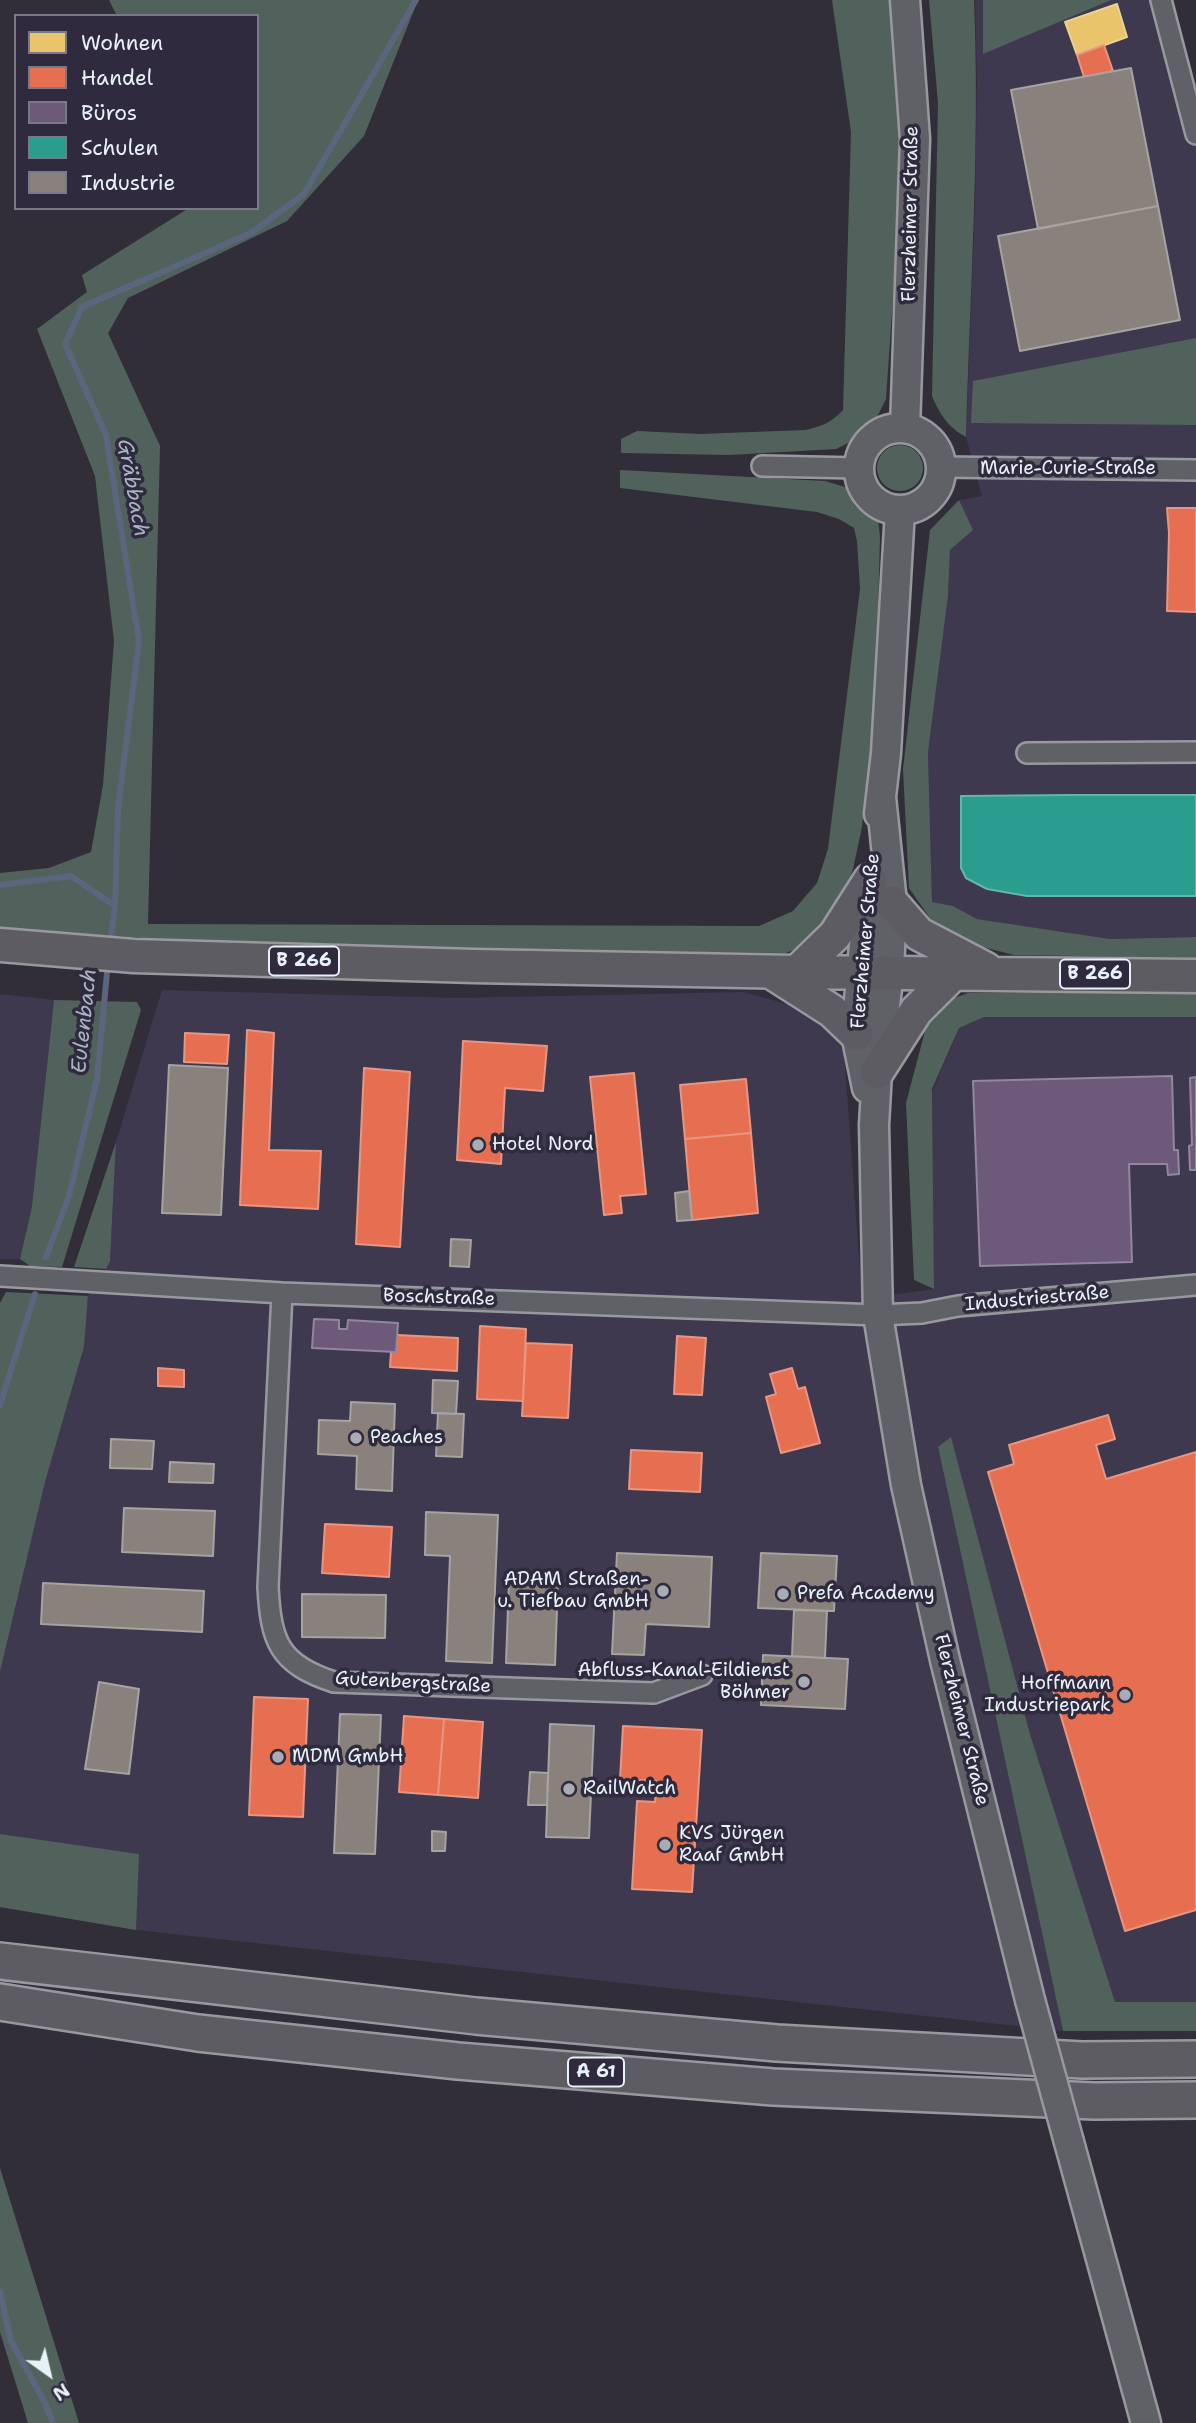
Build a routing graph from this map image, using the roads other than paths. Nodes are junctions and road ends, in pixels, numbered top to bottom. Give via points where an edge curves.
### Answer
1 (905, 0) edge
2 (1161, 0) edge
3 (1196, 134) edge
4 (905, 428) junction
5 (762, 466) dead end
6 (941, 467) junction
7 (859, 468) junction
8 (1196, 470) edge
9 (900, 509) junction
10 (1196, 752) edge
11 (1027, 753) dead end
12 (881, 797) junction
13 (870, 880) junction
14 (892, 902) junction
15 (0, 945) edge
16 (784, 972) junction
17 (875, 972) junction
18 (955, 972) junction
19 (994, 972) junction
20 (1196, 976) edge
21 (856, 1034) junction
22 (877, 1072) junction
23 (874, 1125) junction
24 (0, 1276) edge
25 (1196, 1285) edge
26 (282, 1293) junction
27 (878, 1315) junction
28 (702, 1675) dead end
29 (0, 1961) edge
30 (0, 2003) edge
31 (1196, 2059) edge
32 (1196, 2100) edge
33 (1146, 2423) edge

1 - 4 main road, Flerzheimer Straße via 915,139
2 - 3 street
4 - 6 main road via 930,441
4 - 7 main road via 878,434 861,455
5 - 7 street
6 - 8 street, Marie-Curie-Straße
6 - 9 main road via 934,492 913,507
7 - 9 main road via 861,481 876,502
9 - 12 main road, Flerzheimer Straße
10 - 11 street
12 - 13 main road, Flerzheimer Straße
12 - 14 main road, Flerzheimer Straße
13 - 16 main road via 835,935
13 - 17 main road, Flerzheimer Straße
14 - 17 main road, Flerzheimer Straße
14 - 19 main road via 919,934
15 - 16 main road, B 266 via 134,956
16 - 17 main road, B 266
16 - 21 main road
17 - 18 main road, B 266
17 - 21 main road, Flerzheimer Straße
17 - 22 main road, Flerzheimer Straße
18 - 19 main road, B 266
18 - 22 main road via 916,1011
19 - 20 main road, B 266
21 - 23 main road, Flerzheimer Straße
22 - 23 main road, Flerzheimer Straße
23 - 27 main road, Flerzheimer Straße
24 - 26 street, Boschstraße
25 - 27 street, Industriestraße
26 - 27 street, Boschstraße
26 - 28 street, Gutenbergstraße via 268,1587 274,1638 291,1660 304,1671 334,1682 654,1693
27 - 33 main road, Flerzheimer Straße, bridge via 909,1498 945,1660 1030,2000
29 - 31 highway, A 61 via 476,2016 777,2043 1082,2060
30 - 32 highway, A 61 via 198,2033 759,2086 1094,2101

